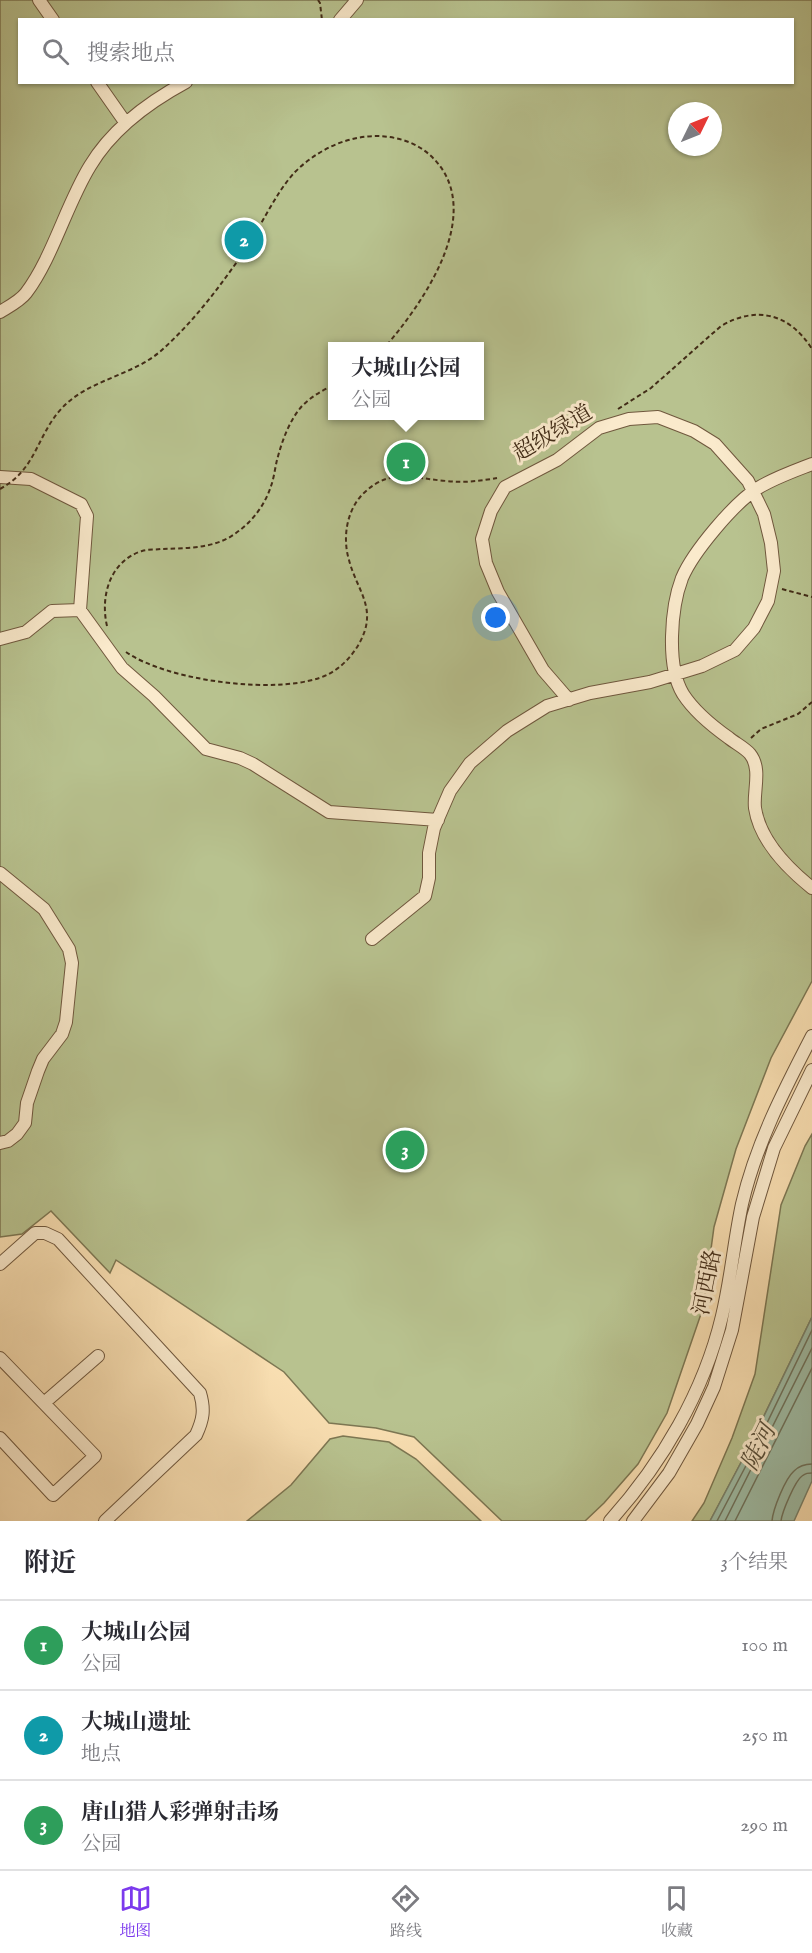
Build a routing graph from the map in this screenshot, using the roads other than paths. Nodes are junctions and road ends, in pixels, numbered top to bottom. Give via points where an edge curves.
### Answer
1 (39, 0) edge
2 (357, 0) edge
3 (52, 18) edge
4 (342, 18) edge
5 (98, 84) edge
6 (183, 84) edge
7 (125, 122) junction
8 (0, 312) edge
9 (812, 464) edge
10 (0, 477) edge
11 (80, 610) junction
12 (0, 639) edge
13 (569, 699) junction
14 (438, 820) junction
15 (0, 873) edge
16 (812, 888) edge
17 (372, 939) dead end
18 (812, 1036) edge
19 (812, 1070) edge
20 (0, 1143) edge
21 (0, 1264) edge
22 (98, 1356) dead end
23 (0, 1358) edge
24 (44, 1403) junction
25 (2, 1444) edge
26 (105, 1521) edge
27 (610, 1521) edge
28 (633, 1521) edge

1 - 3 street
2 - 4 street
5 - 7 street
6 - 7 street
7 - 8 street via 90,165 24,295
9 - 16 street via 757,488 726,515 682,578 672,624 672,662 682,693 716,729 751,755 757,772 756,809 763,832 777,854
10 - 11 street via 31,479 81,504 87,516
11 - 12 street via 51,611 26,632
11 - 14 street via 122,668 206,749 246,761 329,812
13 - 13 street via 543,670 498,592 486,563 482,539 490,512 506,487 557,460 599,428 629,419 657,417 694,431 715,444 748,482 764,514 774,571 768,601 754,628 735,650 702,666 650,682
13 - 14 street via 547,706 507,731 470,763 450,791
14 - 17 street via 429,853 425,896
15 - 20 street via 44,909 69,949 72,963 62,1034 38,1071 27,1103 26,1123 8,1141
18 - 27 street, 河西路 via 761,1143 742,1203 722,1316 704,1372 659,1459
19 - 28 street, 河西路 via 774,1148 753,1217 732,1330 714,1387 669,1473
21 - 26 street via 35,1233 58,1239 200,1393 204,1413 196,1435
22 - 24 street
23 - 24 street
24 - 25 street via 94,1456 53,1495

